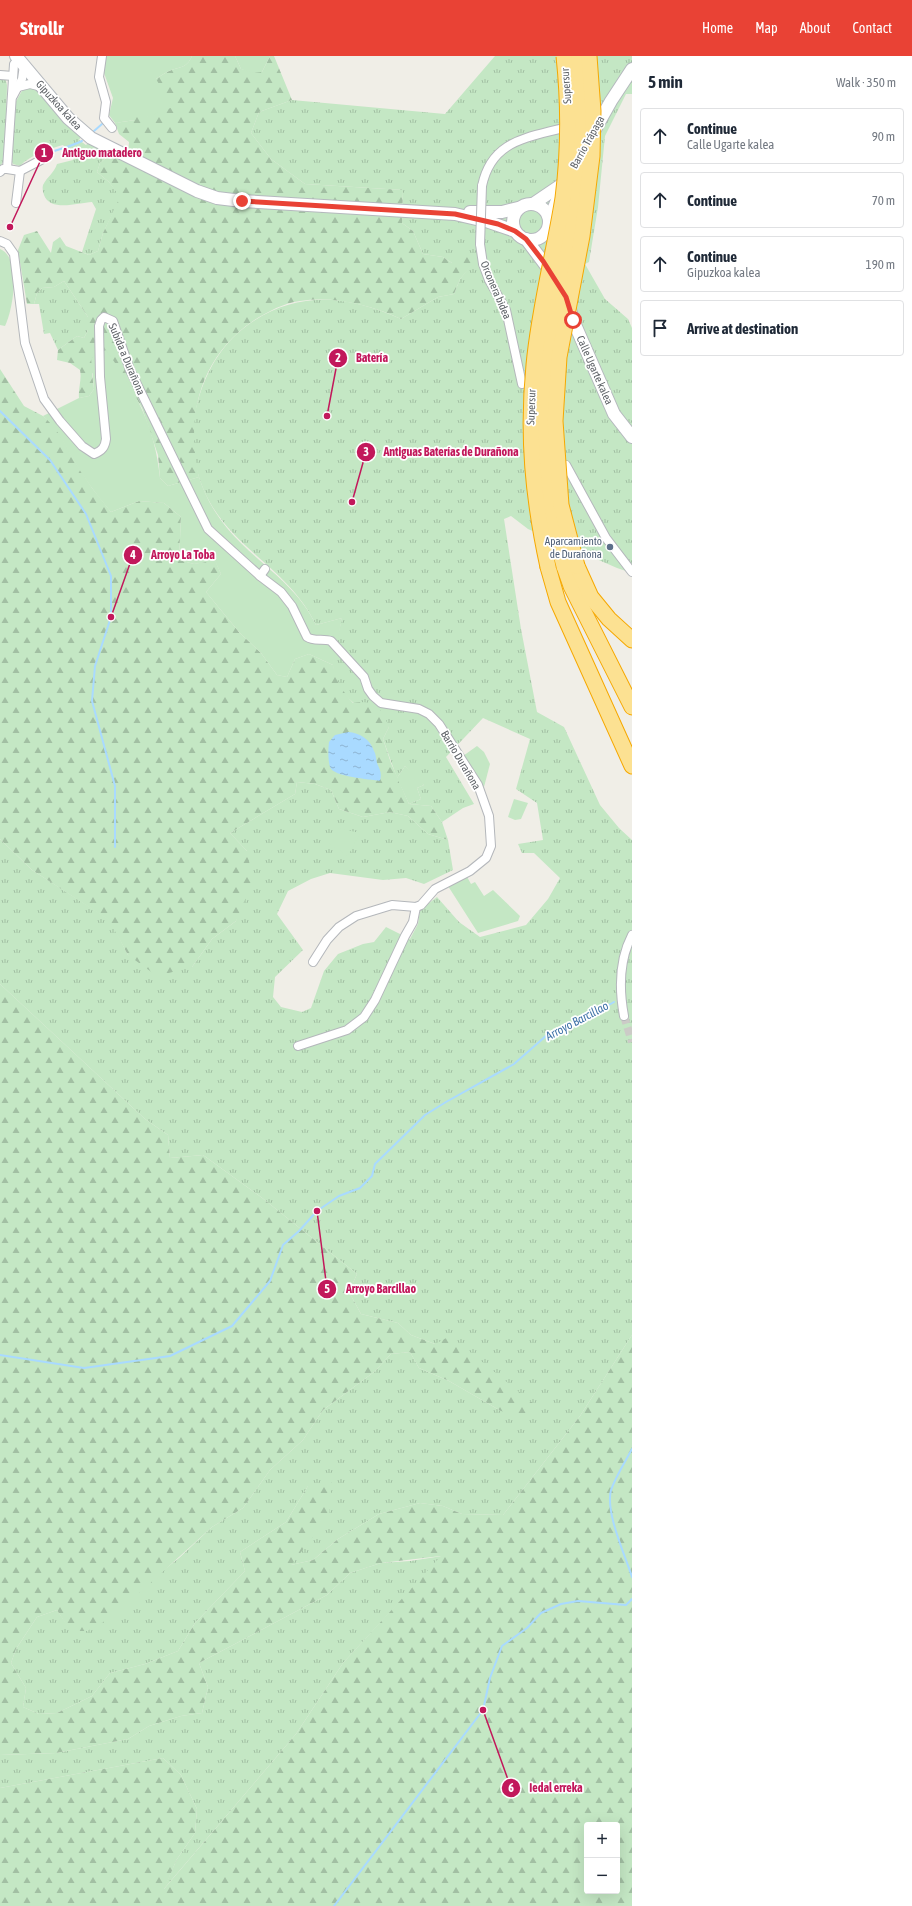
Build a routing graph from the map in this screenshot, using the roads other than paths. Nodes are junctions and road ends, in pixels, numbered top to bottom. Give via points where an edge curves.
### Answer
1 (102, 56) edge
2 (564, 56) edge
3 (578, 56) edge
4 (589, 56) edge
5 (20, 60) edge
6 (632, 68) edge
7 (0, 75) edge
8 (13, 76) junction
9 (18, 87) junction
10 (42, 87) junction
11 (12, 98) junction
12 (601, 118) junction
13 (112, 128) dead end
14 (41, 160) dead end
15 (3, 170) edge
16 (20, 171) junction
17 (564, 183) junction
18 (16, 203) dead end
19 (533, 204) junction
20 (518, 208) junction
21 (455, 214) junction
22 (548, 224) junction
23 (515, 231) junction
24 (526, 239) junction
25 (0, 241) edge
26 (554, 277) junction
27 (522, 384) dead end
28 (632, 437) edge
29 (566, 465) dead end
30 (570, 566) junction
31 (265, 569) dead end
32 (632, 572) edge
33 (260, 576) junction
34 (326, 639) joint
35 (632, 640) edge
36 (632, 707) edge
37 (632, 766) edge
38 (416, 907) junction
39 (632, 935) edge
40 (312, 962) dead end
41 (624, 1016) tunnel mouth
42 (298, 1046) dead end

1 - 13 street via 100,77 106,102 104,118
2 - 37 highway, Supersur, bridge via 568,118 566,172 534,364 530,423 532,468 538,519 558,602
3 - 30 highway, Supersur, bridge via 581,108 579,166 547,361 543,422 545,468 552,517
4 - 30 highway, bridge via 592,156 582,236 559,357 555,421 561,505
5 - 8 street via 14,64
5 - 9 street via 23,73
5 - 10 street, Gipuzkoa kalea
6 - 12 street, Barrio Trápaga
7 - 8 street
8 - 11 street
9 - 10 street via 30,84
9 - 11 street
10 - 21 street, Gipuzkoa kalea via 68,118 91,138 197,191 217,198
11 - 15 street
12 - 17 street, Barrio Trápaga
12 - 27 street, Orconera bidea, bridge via 511,143 499,151 489,166 482,186 480,244 483,264 506,310
14 - 16 street
15 - 16 street
16 - 18 street
17 - 19 street
17 - 22 street, Barrio Trápaga
19 - 20 street
19 - 22 street via 544,209
20 - 21 street via 502,212
20 - 23 street via 512,219
21 - 23 street
22 - 24 street via 538,238
22 - 26 street
23 - 24 street
24 - 26 street, Calle Ugarte kalea
25 - 33 street, Subida a Durañona via 7,244 14,254 25,343 44,399 60,421 88,451 94,454 105,447 100,377 100,326 101,320 108,317 113,320 130,370 208,529
26 - 28 street, Calle Ugarte kalea via 566,297 573,320 614,414
29 - 32 street via 606,538
30 - 35 highway via 591,597
30 - 36 highway, Supersur via 570,586
31 - 33 street
33 - 34 street, Subida a Durañona via 281,592 292,606 307,637 311,640
34 - 38 street, Barrio Durañona via 331,641 364,678 373,696 382,702 419,709 434,719 478,785 489,816 491,846 486,858 470,871 435,889
38 - 40 street via 392,905 356,916 339,927
38 - 42 street via 413,922 364,1017 347,1030
39 - 41 street via 622,962

